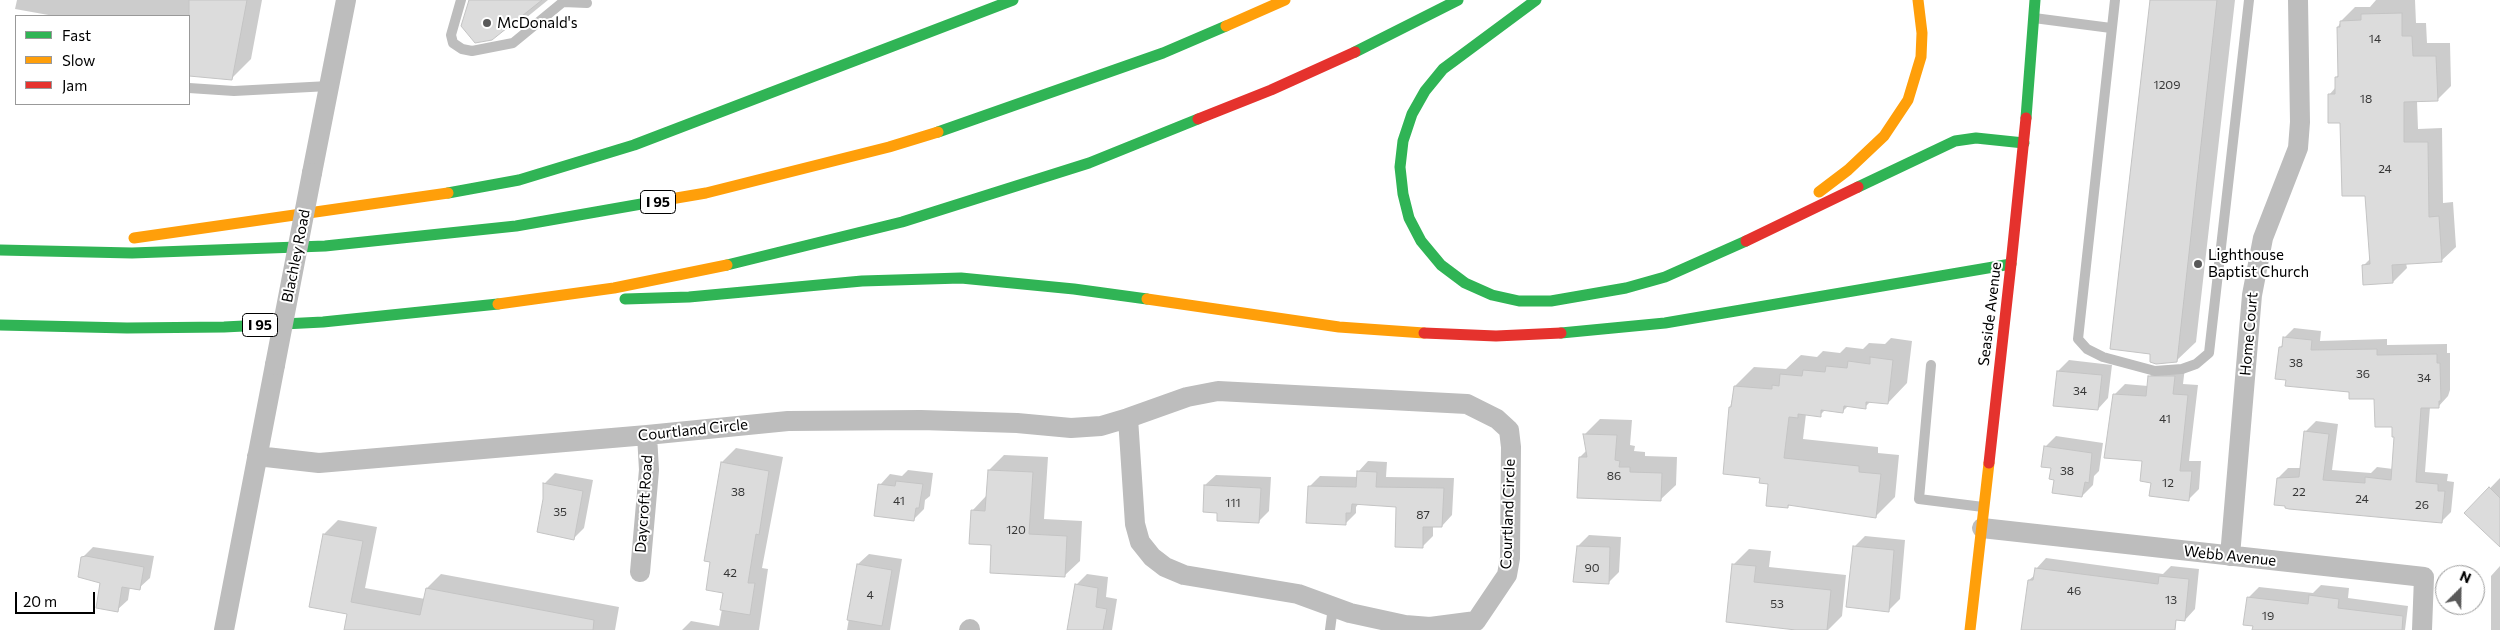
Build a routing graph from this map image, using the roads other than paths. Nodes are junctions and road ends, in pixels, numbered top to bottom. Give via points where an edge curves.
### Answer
1 (346, 0) edge
2 (461, 0) edge
3 (1004, 0) edge
4 (1013, 0) edge
5 (1285, 0) edge
6 (1458, 0) edge
7 (1536, 0) edge
8 (1918, 0) edge
9 (2034, 0) edge
10 (2115, 0) edge
11 (2249, 0) edge
12 (2298, 0) edge
13 (587, 3) dead end
14 (2033, 18) junction
15 (2111, 28) junction
16 (921, 35) junction
17 (328, 86) junction
18 (190, 88) edge
19 (2024, 143) junction
20 (1745, 241) junction
21 (0, 250) edge
22 (37, 252) junction
23 (2011, 264) junction
24 (518, 302) junction
25 (0, 325) edge
26 (1930, 365) dead end
27 (1128, 418) junction
28 (647, 435) junction
29 (258, 456) junction
30 (1984, 507) junction
31 (1982, 528) junction
32 (2230, 556) junction
33 (640, 572) dead end
34 (1333, 607) junction
35 (1391, 626) edge
36 (1446, 628) edge
37 (224, 630) edge
38 (1330, 630) edge
39 (1970, 630) edge
40 (2422, 630) edge

1 - 17 street, Blachley Road
2 - 13 lane via 451,35 453,43 472,51 513,43 563,2
3 - 16 main road
4 - 16 main road
5 - 22 main road, I 95 via 1163,53 982,118 879,150 706,193 516,226 325,246 219,252
6 - 24 main road, I 95 via 1272,90 1089,162 996,194 892,224 711,269
7 - 20 main road via 1443,69 1425,91 1409,123 1402,150 1402,194 1409,218 1421,241 1441,266 1465,283 1492,295 1551,301 1603,293 1665,277
8 - 20 main road via 1921,57 1908,100 1893,124 1848,170 1783,218
9 - 14 main road, Seaside Avenue
10 - 15 lane
11 - 15 lane via 2209,353 2196,364 2182,369 2156,371 2103,357 2087,349 2078,339
12 - 32 street, Home Court via 2298,148 2263,238 2252,295
14 - 15 lane
14 - 19 main road, Seaside Avenue
16 - 22 main road via 634,146 519,180 414,200
17 - 18 lane via 234,90
17 - 29 street, Blachley Road, bridge
19 - 20 main road via 1976,138 1955,141
19 - 23 main road, Seaside Avenue
21 - 22 main road, I 95
23 - 24 main road via 1665,323 1531,335 1445,335 1339,327 1074,289 961,278 862,280 689,297
23 - 30 main road, Seaside Avenue
24 - 25 main road, I 95 via 410,314 224,327
26 - 30 lane via 1919,499
27 - 28 street, Courtland Circle via 1101,426 1070,428 920,420 788,421
27 - 34 street, Courtland Circle via 1135,524 1140,542 1152,557 1184,575 1298,594
27 - 36 street, Courtland Circle via 1187,397 1218,391 1467,404 1497,419 1509,430 1511,447 1507,575 1476,621
28 - 29 street, Courtland Circle via 319,463
28 - 33 street, Daycroft Road via 649,470
29 - 37 street, Blachley Road
30 - 31 main road, Seaside Avenue
31 - 32 street, Webb Avenue
31 - 39 main road, Seaside Avenue
32 - 40 street, Webb Avenue via 2424,576
34 - 35 street, Courtland Circle
34 - 38 lane
35 - 36 street, Courtland Circle

